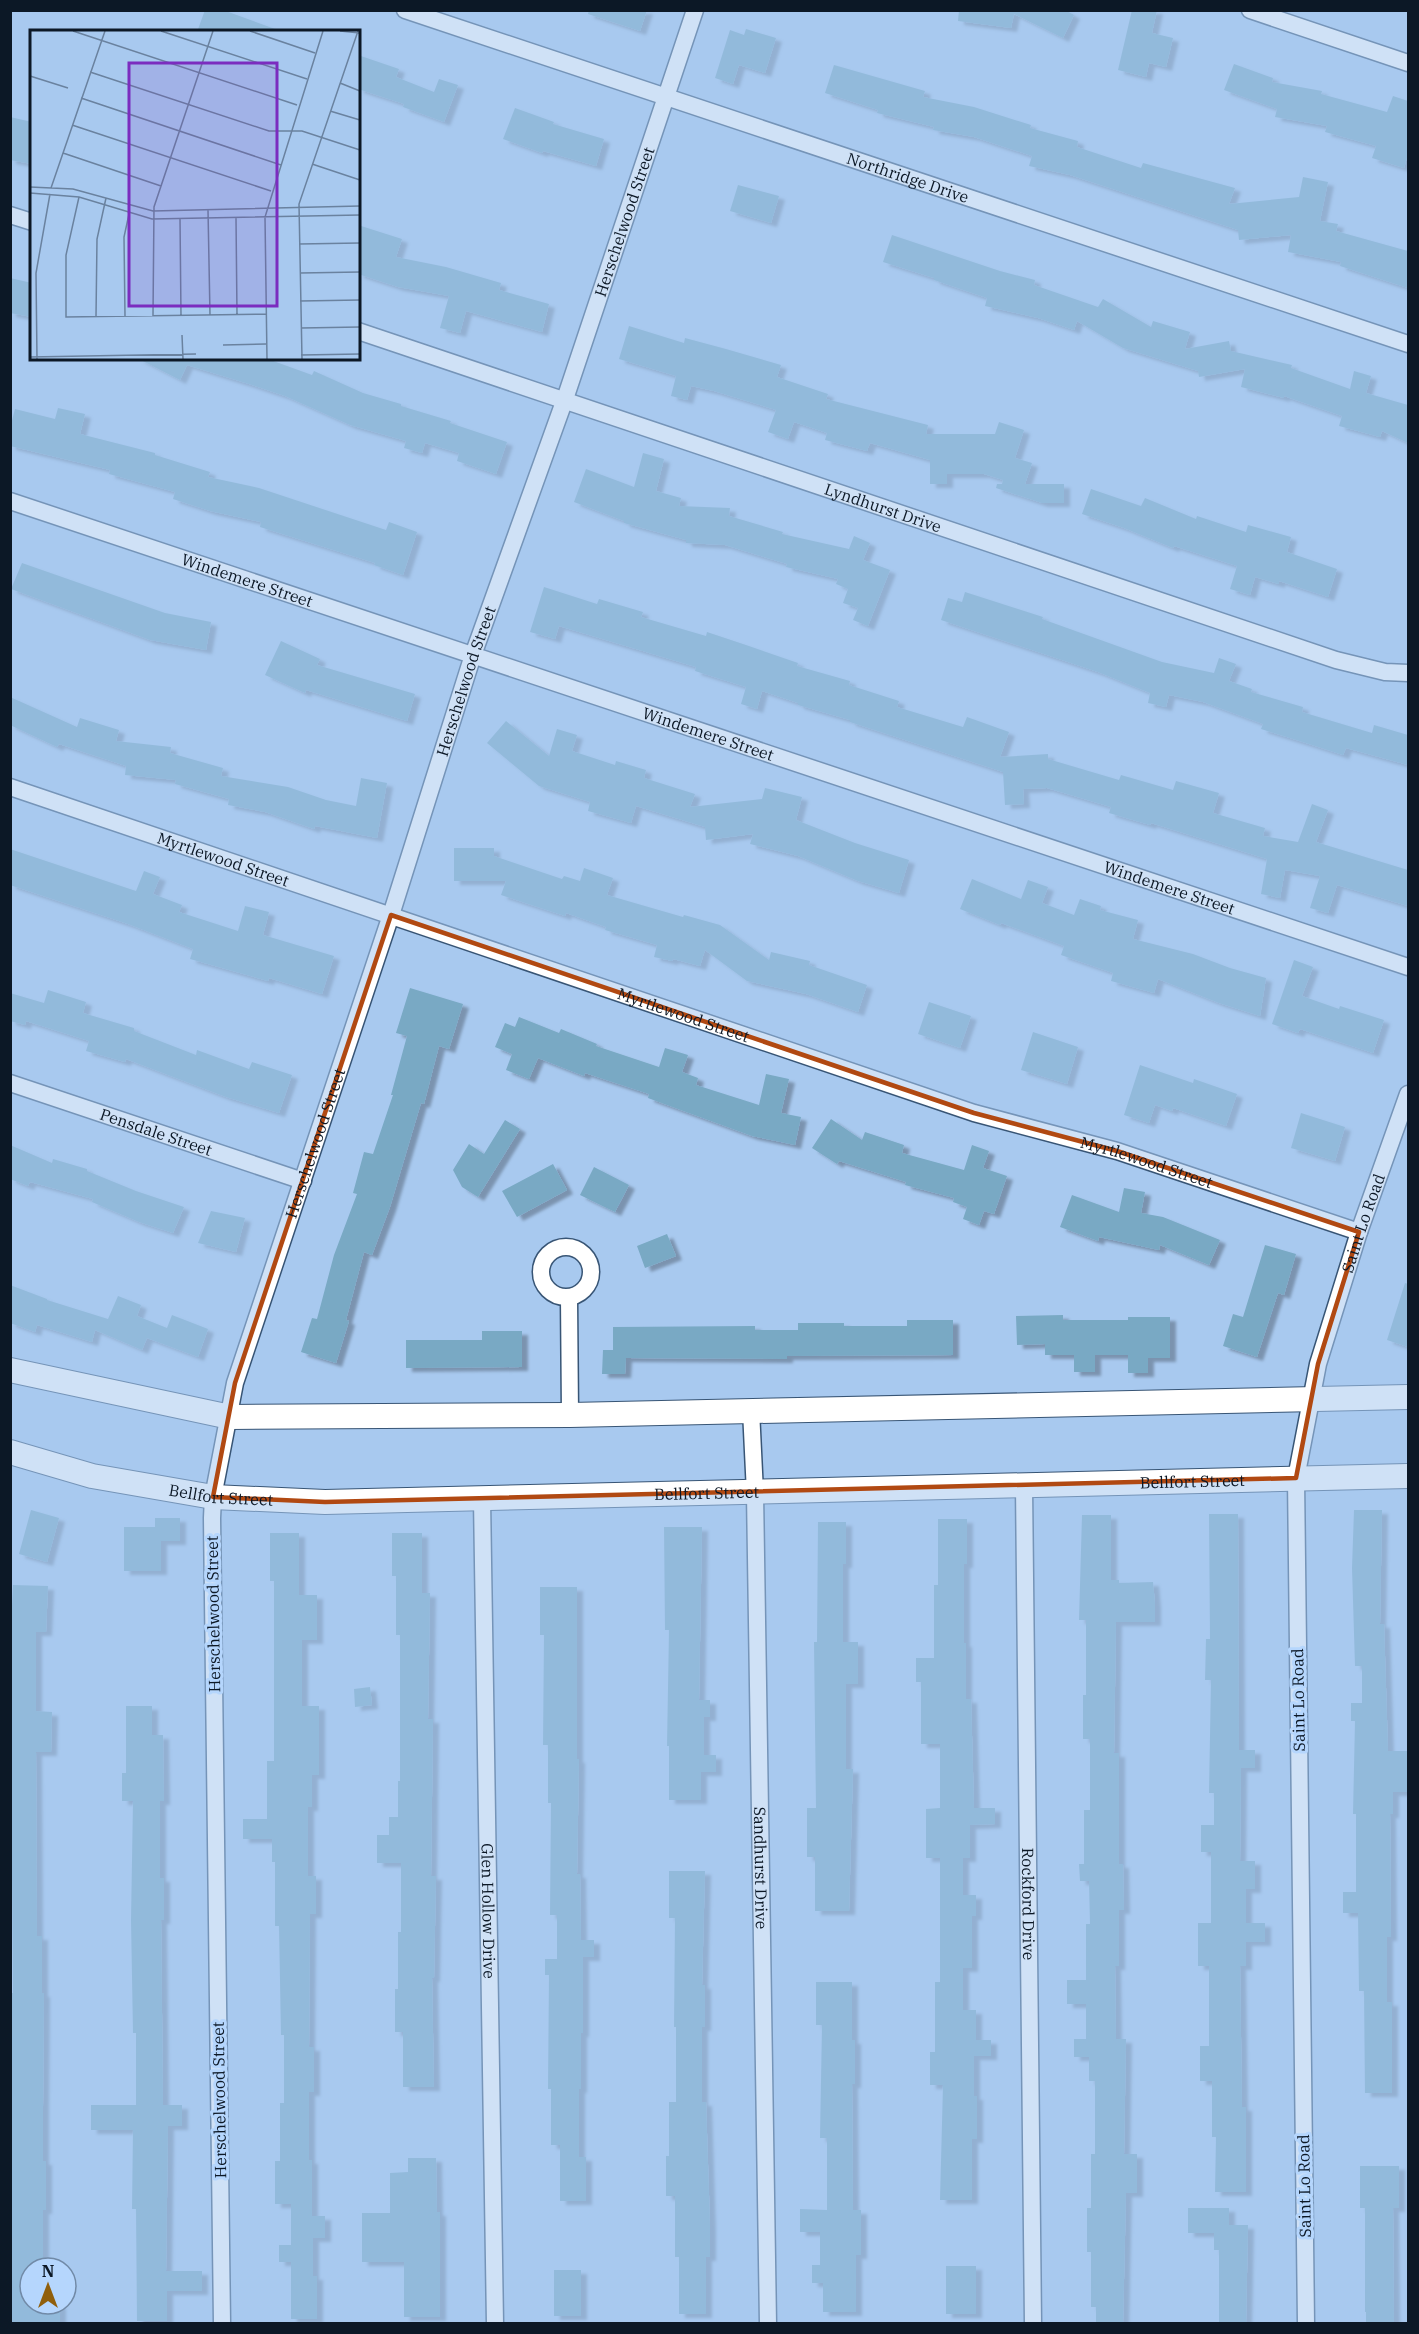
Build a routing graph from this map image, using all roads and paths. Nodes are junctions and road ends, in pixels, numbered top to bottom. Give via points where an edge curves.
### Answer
1 (405, 10) edge
2 (695, 10) edge
3 (1250, 10) edge
4 (1408, 63) edge
5 (666, 98) junction
6 (10, 215) edge
7 (30, 221) edge
8 (360, 332) edge
9 (1408, 344) edge
10 (565, 399) junction
11 (10, 501) edge
12 (472, 655) junction
13 (1408, 673) edge
14 (10, 787) edge
15 (391, 915) junction
16 (1408, 967) edge
17 (10, 1083) edge
18 (1408, 1094) edge
19 (303, 1181) junction
20 (1359, 1232) junction
21 (569, 1298) dead end
22 (10, 1370) edge
23 (1408, 1397) edge
24 (1310, 1399) junction
25 (751, 1410) junction
26 (570, 1415) junction
27 (230, 1417) junction
28 (10, 1452) edge
29 (1408, 1476) edge
30 (1296, 1478) junction
31 (1024, 1486) junction
32 (755, 1492) junction
33 (213, 1497) junction
34 (482, 1499) junction
35 (222, 2324) edge
36 (495, 2324) edge
37 (768, 2324) edge
38 (1033, 2324) edge
39 (1306, 2324) edge

1 - 5 street, Northridge Drive
2 - 5 street, Herschelwood Street
3 - 4 street
5 - 9 street, Northridge Drive
5 - 10 street, Herschelwood Street
6 - 7 street
8 - 10 street, Lyndhurst Drive
10 - 12 street, Herschelwood Street
10 - 13 street, Lyndhurst Drive via 1336,660 1385,672
11 - 12 street, Windemere Street
12 - 15 street, Herschelwood Street
12 - 16 street, Windemere Street
14 - 15 street, Myrtlewood Street
15 - 19 street, Herschelwood Street
15 - 20 street, Myrtlewood Street via 974,1113 1127,1154
17 - 19 street, Pensdale Street
18 - 20 street, Saint Lo Road
19 - 27 street, Herschelwood Street via 235,1383
20 - 24 street, Saint Lo Road
21 - 26 street
22 - 27 main road
23 - 24 main road
24 - 25 main road
24 - 30 street, Saint Lo Road
25 - 26 main road
25 - 32 street, Sandhurst Drive
26 - 27 main road
27 - 33 street, Herschelwood Street
28 - 33 main road, Bellfort Street via 92,1476
29 - 30 main road, Bellfort Street
30 - 31 main road, Bellfort Street
30 - 39 street, Saint Lo Road
31 - 32 main road, Bellfort Street
31 - 38 street, Rockford Drive
32 - 34 main road, Bellfort Street
32 - 37 street, Sandhurst Drive
33 - 34 main road, Bellfort Street via 325,1502
33 - 35 street, Herschelwood Street
34 - 36 street, Glen Hollow Drive

